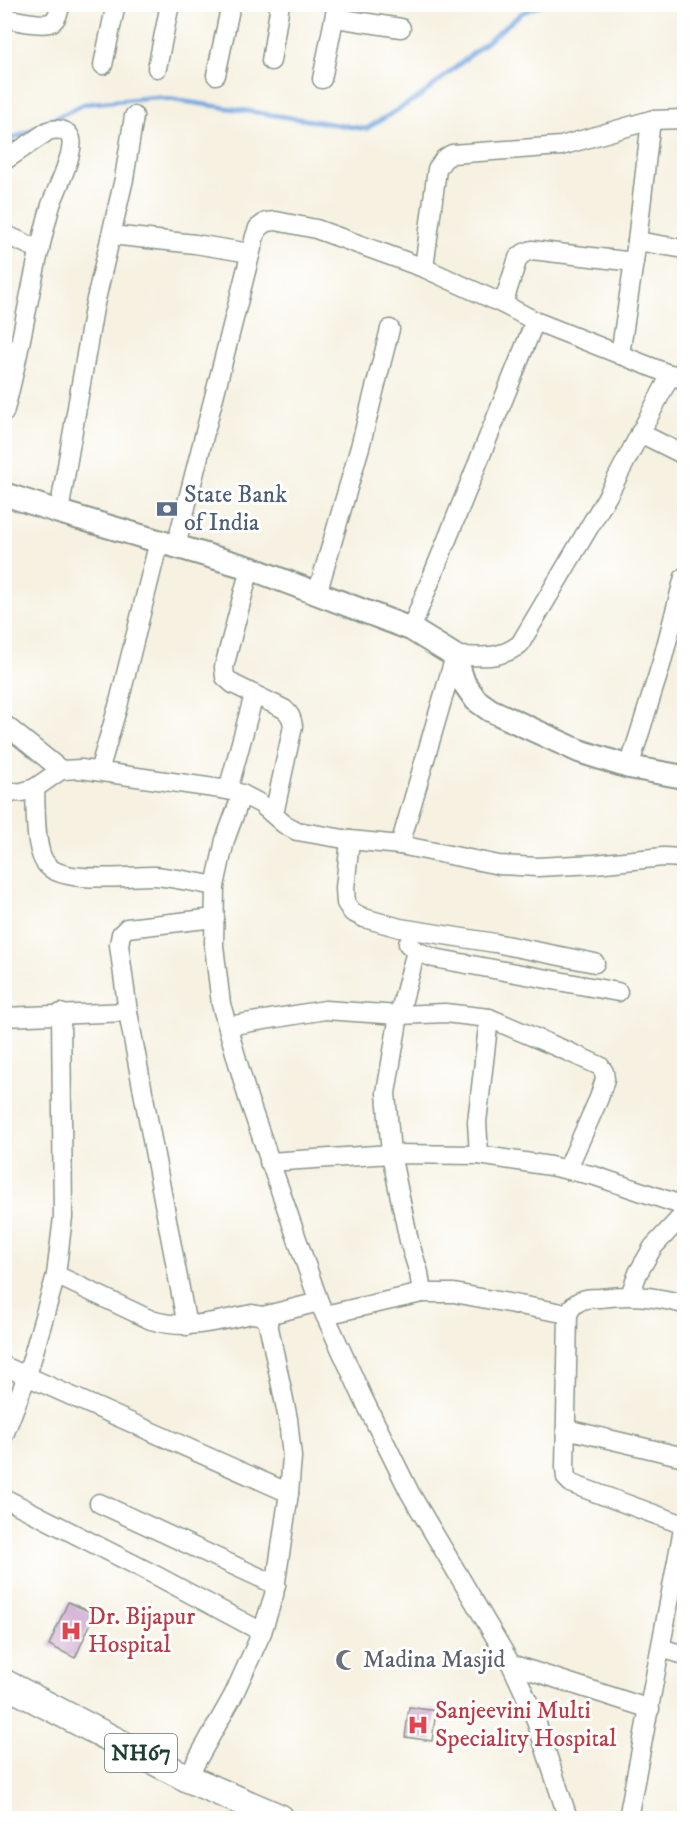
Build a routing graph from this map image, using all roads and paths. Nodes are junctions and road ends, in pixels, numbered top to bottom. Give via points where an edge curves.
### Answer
1 (61, 4) edge
2 (116, 4) edge
3 (170, 4) edge
4 (231, 4) edge
5 (280, 4) edge
6 (337, 11) edge
7 (4, 18) edge
8 (401, 28) dead end
9 (271, 61) dead end
10 (103, 65) dead end
11 (157, 68) dead end
12 (216, 75) dead end
13 (322, 80) dead end
14 (134, 116) dead end
15 (684, 119) edge
16 (651, 120) junction
17 (4, 161) edge
18 (4, 234) edge
19 (111, 236) junction
20 (637, 241) junction
21 (684, 249) edge
22 (40, 250) junction
23 (250, 254) junction
24 (634, 262) junction
25 (424, 268) junction
26 (503, 304) junction
27 (535, 321) junction
28 (390, 329) dead end
29 (620, 355) junction
30 (678, 377) edge
31 (8, 388) edge
32 (4, 413) edge
33 (640, 433) junction
34 (684, 455) edge
35 (4, 494) edge
36 (59, 512) junction
37 (167, 544) junction
38 (250, 568) junction
39 (684, 577) edge
40 (317, 594) junction
41 (411, 629) junction
42 (455, 656) junction
43 (254, 695) junction
44 (4, 724) edge
45 (629, 767) junction
46 (61, 770) junction
47 (99, 771) junction
48 (684, 777) edge
49 (35, 789) junction
50 (235, 792) junction
51 (4, 793) edge
52 (274, 814) junction
53 (350, 840) junction
54 (400, 845) junction
55 (684, 858) edge
56 (215, 886) junction
57 (214, 918) junction
58 (400, 928) junction
59 (416, 951) junction
60 (595, 963) dead end
61 (618, 992) dead end
62 (128, 1012) junction
63 (61, 1013) junction
64 (399, 1015) junction
65 (4, 1017) edge
66 (489, 1018) junction
67 (228, 1026) junction
68 (391, 1154) junction
69 (479, 1155) junction
70 (269, 1162) junction
71 (567, 1170) junction
72 (684, 1206) edge
73 (684, 1214) edge
74 (56, 1275) junction
75 (422, 1293) junction
76 (630, 1295) junction
77 (684, 1304) edge
78 (322, 1309) junction
79 (568, 1314) junction
80 (263, 1316) junction
81 (187, 1326) junction
82 (4, 1366) edge
83 (27, 1376) junction
84 (566, 1429) junction
85 (4, 1435) edge
86 (684, 1457) edge
87 (289, 1493) junction
88 (4, 1498) edge
89 (99, 1503) dead end
90 (684, 1524) edge
91 (276, 1585) junction
92 (262, 1632) junction
93 (661, 1648) junction
94 (684, 1655) edge
95 (511, 1664) junction
96 (4, 1683) edge
97 (650, 1709) junction
98 (187, 1778) junction
99 (280, 1818) edge
100 (568, 1818) edge
101 (628, 1818) edge

1 - 7 street via 52,22 44,24
2 - 10 street
3 - 11 street
4 - 12 street
5 - 9 street
6 - 8 street
6 - 13 street
14 - 19 street
15 - 16 street
16 - 20 street
16 - 25 street via 561,146 452,154 444,159 437,169
17 - 22 street via 54,129 68,133 71,139
18 - 22 street
19 - 23 street
19 - 36 street via 93,308
20 - 21 street
20 - 24 street
22 - 31 street
23 - 25 street via 258,228 276,221 316,229
23 - 37 street
24 - 26 street via 524,252 518,258
24 - 29 street
25 - 26 street
26 - 27 street
27 - 29 street
27 - 41 street
28 - 40 street
29 - 30 street
30 - 33 street
31 - 32 street
33 - 34 street
33 - 42 street via 520,644 498,656
35 - 36 main road
36 - 37 main road
37 - 38 main road
37 - 47 street
38 - 40 main road
38 - 43 street via 224,667 225,677
39 - 45 street
40 - 41 main road
41 - 42 main road
42 - 45 main road via 464,683 476,700 490,710 579,751
42 - 54 street
43 - 50 street
43 - 52 street via 284,710 292,720
44 - 46 street
45 - 48 main road
46 - 47 street
46 - 49 street
47 - 50 street
49 - 51 street
49 - 56 street via 41,856 56,872 76,876 154,876
50 - 52 street
50 - 56 street
52 - 53 street via 297,831
53 - 54 street
53 - 58 street via 346,903 352,912 364,918
54 - 55 street via 499,865 537,867
56 - 57 street
57 - 62 street via 127,928 121,934
57 - 67 street via 215,964
58 - 59 street
58 - 60 street
59 - 61 street via 434,958
59 - 64 street
62 - 63 street
62 - 81 street
63 - 65 street
63 - 74 street via 63,1217
64 - 66 street via 445,1013
64 - 67 street via 325,1010
64 - 68 street via 386,1093
66 - 69 street via 477,1122
66 - 71 street via 600,1066 604,1072 603,1087
67 - 70 street
68 - 69 street
68 - 70 street
68 - 75 street
69 - 71 street
70 - 78 street
71 - 72 street
73 - 76 street via 653,1247
74 - 81 street via 151,1320
74 - 83 street
75 - 78 street
75 - 79 street via 454,1293
76 - 77 street
76 - 79 street via 586,1299 576,1303
78 - 80 street
78 - 95 street via 410,1493
79 - 84 street
80 - 81 street via 252,1314
80 - 87 street via 268,1323 288,1419 292,1457
82 - 83 street
83 - 85 street
83 - 87 street
84 - 86 street
84 - 90 street via 566,1478 572,1484
87 - 91 street
88 - 92 street
89 - 91 street
90 - 93 street
91 - 92 street
92 - 98 street via 233,1696
93 - 94 street
93 - 97 street
95 - 97 street
95 - 100 street via 533,1712
96 - 98 highway, NH67
97 - 101 street
98 - 99 highway, NH67

